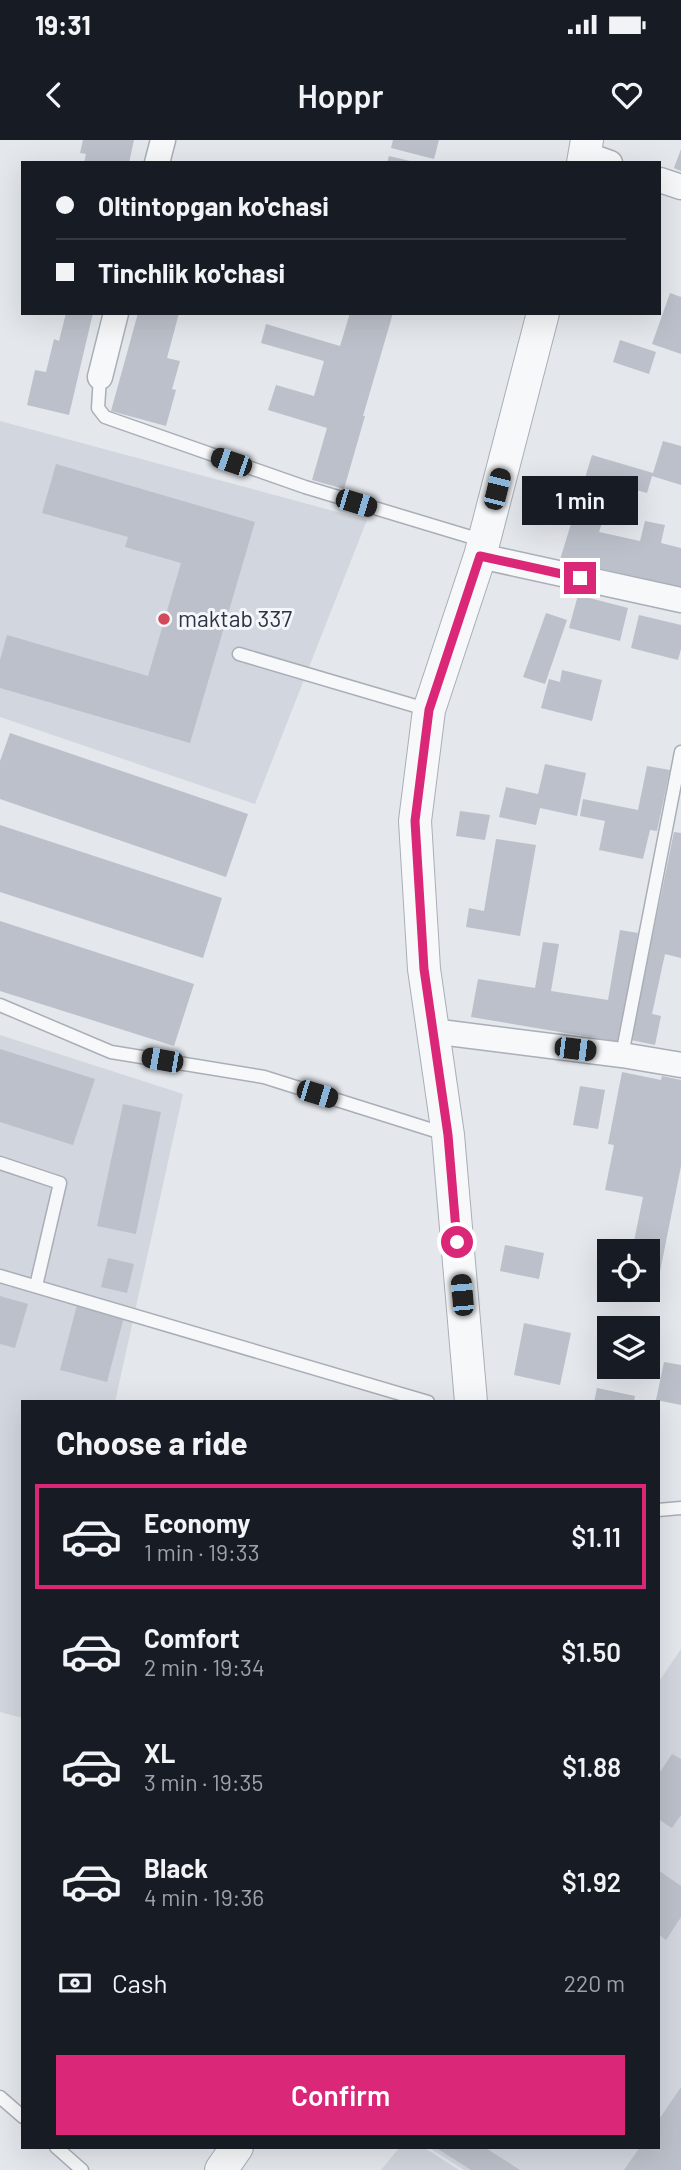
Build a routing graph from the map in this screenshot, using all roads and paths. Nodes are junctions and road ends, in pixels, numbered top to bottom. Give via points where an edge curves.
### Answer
1 (163, 140) edge
2 (157, 161) edge
3 (661, 180) edge
4 (681, 187) edge
5 (116, 315) edge
6 (542, 315) edge
7 (100, 377) joint
8 (482, 549) junction
9 (681, 600) edge
10 (239, 654) dead end
11 (429, 710) junction
12 (681, 752) edge
13 (0, 1006) edge
14 (432, 1031) junction
15 (622, 1055) junction
16 (681, 1065) edge
17 (448, 1135) junction
18 (0, 1163) edge
19 (0, 1276) edge
20 (36, 1286) junction
21 (421, 1400) edge
22 (471, 1400) edge
23 (681, 1507) edge
24 (660, 1510) edge
25 (0, 2097) edge
26 (21, 2115) edge
27 (58, 2149) edge
28 (236, 2149) edge
29 (82, 2170) edge
30 (220, 2170) edge

1 - 2 street
3 - 4 street
5 - 7 street
6 - 8 street
7 - 8 lane via 98,408 105,418
8 - 9 street
8 - 11 street
10 - 11 lane
11 - 14 street via 415,821
12 - 15 lane
13 - 17 lane via 111,1052 264,1077
14 - 15 street
14 - 17 street
15 - 16 street
17 - 22 street
18 - 20 lane via 60,1183
19 - 20 lane
20 - 21 lane
23 - 24 lane
25 - 26 lane
27 - 29 lane
28 - 30 street

